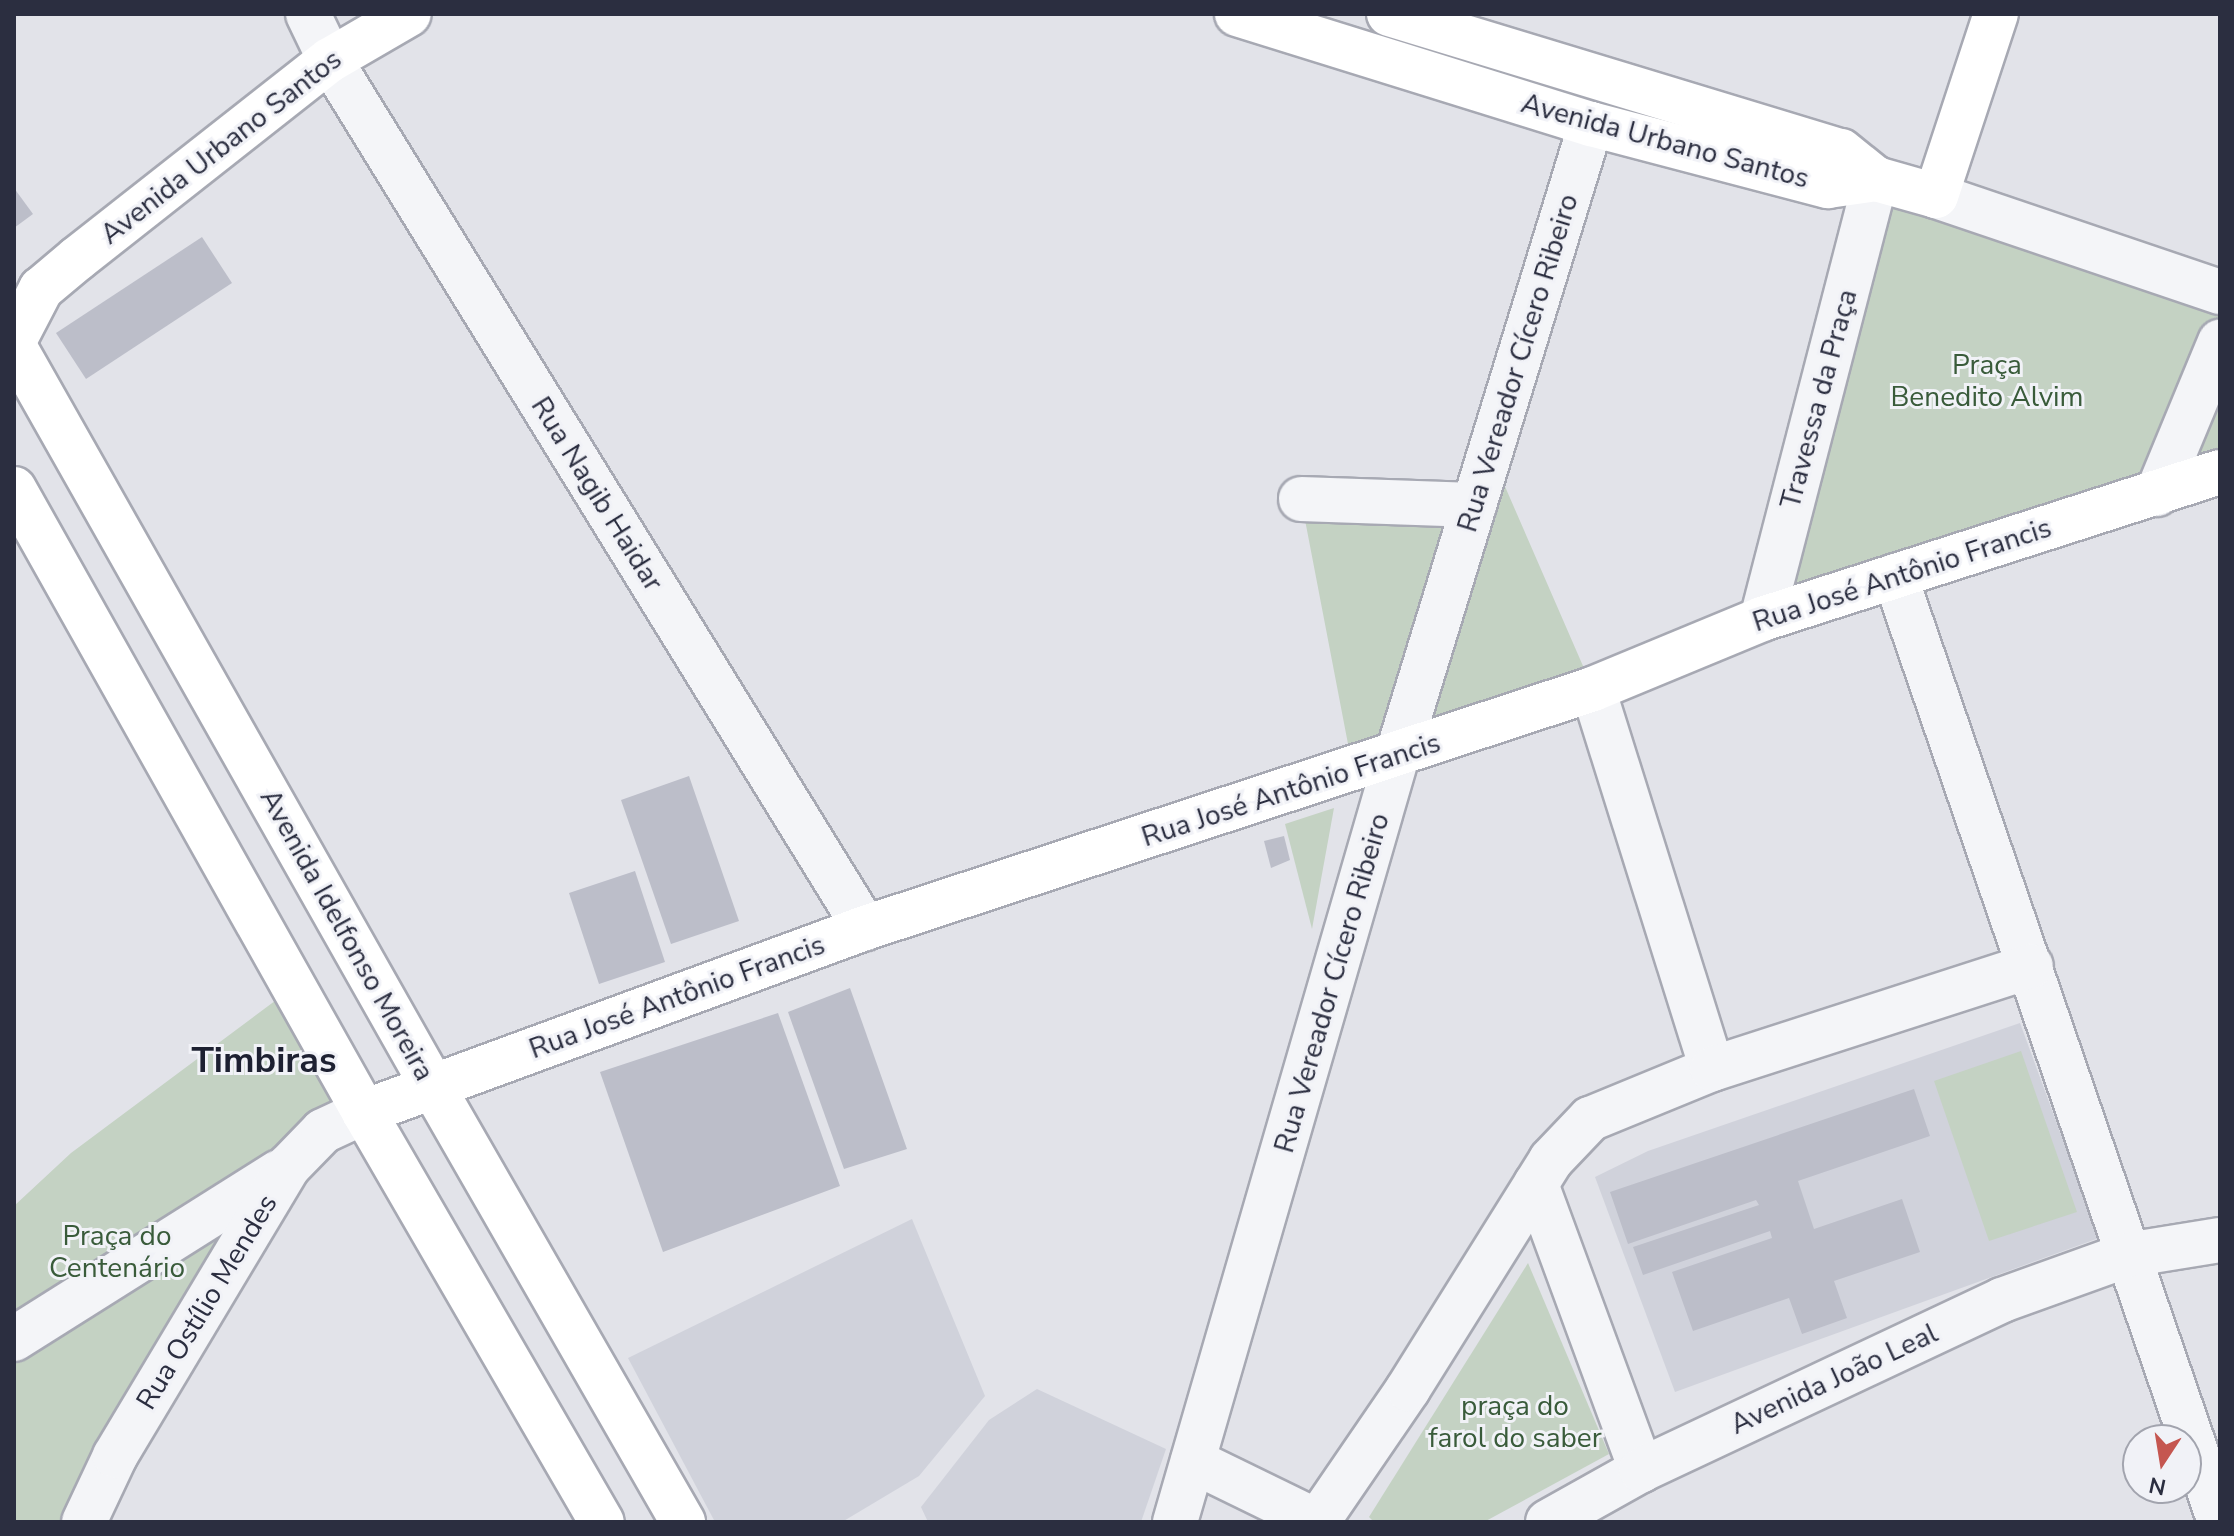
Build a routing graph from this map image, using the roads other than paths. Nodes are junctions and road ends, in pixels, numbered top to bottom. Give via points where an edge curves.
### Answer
1 (308, 14) edge
2 (409, 14) edge
3 (1237, 14) edge
4 (1389, 14) edge
5 (1996, 14) edge
6 (330, 60) junction
7 (1591, 124) junction
8 (1876, 179) junction
9 (1936, 196) junction
10 (2220, 292) edge
11 (27, 294) edge
12 (2220, 342) edge
13 (14, 343) edge
14 (2220, 472) edge
15 (14, 489) edge
16 (2157, 494) junction
17 (1301, 499) dead end
18 (1474, 505) junction
19 (1895, 576) junction
20 (1762, 619) junction
21 (1593, 689) junction
22 (1397, 756) junction
23 (865, 928) junction
24 (2031, 966) junction
25 (1712, 1069) junction
26 (433, 1087) junction
27 (364, 1112) junction
28 (288, 1167) junction
29 (1536, 1184) junction
30 (2220, 1240) edge
31 (2127, 1255) junction
32 (14, 1339) edge
33 (1193, 1461) junction
34 (1641, 1470) junction
35 (84, 1522) edge
36 (602, 1522) edge
37 (683, 1522) edge
38 (1175, 1522) edge
39 (1317, 1522) edge
40 (1548, 1522) edge
41 (2220, 1522) edge

1 - 6 street, Rua Nagib Haidar
2 - 6 street, Avenida Urbano Santos
3 - 7 street, Avenida Urbano Santos
4 - 8 street, Avenida Urbano Santos via 1841,151
5 - 9 street
6 - 11 street, Avenida Urbano Santos
6 - 23 street, Rua Nagib Haidar
7 - 8 street, Avenida Urbano Santos via 1828,186
7 - 18 street, Rua Vereador Cícero Ribeiro
8 - 9 street
8 - 20 street, Travessa da Praça
9 - 10 street
11 - 13 street
12 - 16 street
13 - 26 street, Avenida Idelfonso Moreira
14 - 16 street, Rua José Antônio Francis
15 - 27 street
16 - 19 street, Rua José Antônio Francis
17 - 18 street
18 - 22 street, Rua Vereador Cícero Ribeiro
19 - 20 street, Rua José Antônio Francis
19 - 24 street
20 - 21 street, Rua José Antônio Francis
21 - 22 street, Rua José Antônio Francis
21 - 25 street
22 - 23 street, Rua José Antônio Francis
22 - 33 street, Rua Vereador Cícero Ribeiro
23 - 26 street, Rua José Antônio Francis
24 - 25 street
24 - 31 street
25 - 29 street via 1590,1119
26 - 27 street, Rua José Antônio Francis
26 - 37 street, Avenida Idelfonso Moreira
27 - 28 street, Rua Ostílio Mendes via 323,1131
27 - 36 street
28 - 32 street
28 - 35 street, Rua Ostílio Mendes via 115,1456
29 - 34 street
29 - 39 street via 1408,1389
30 - 31 street, Avenida João Leal
31 - 34 street, Avenida João Leal via 2002,1300
31 - 41 street
33 - 38 street, Rua Vereador Cícero Ribeiro
33 - 39 street
34 - 40 street, Avenida João Leal

